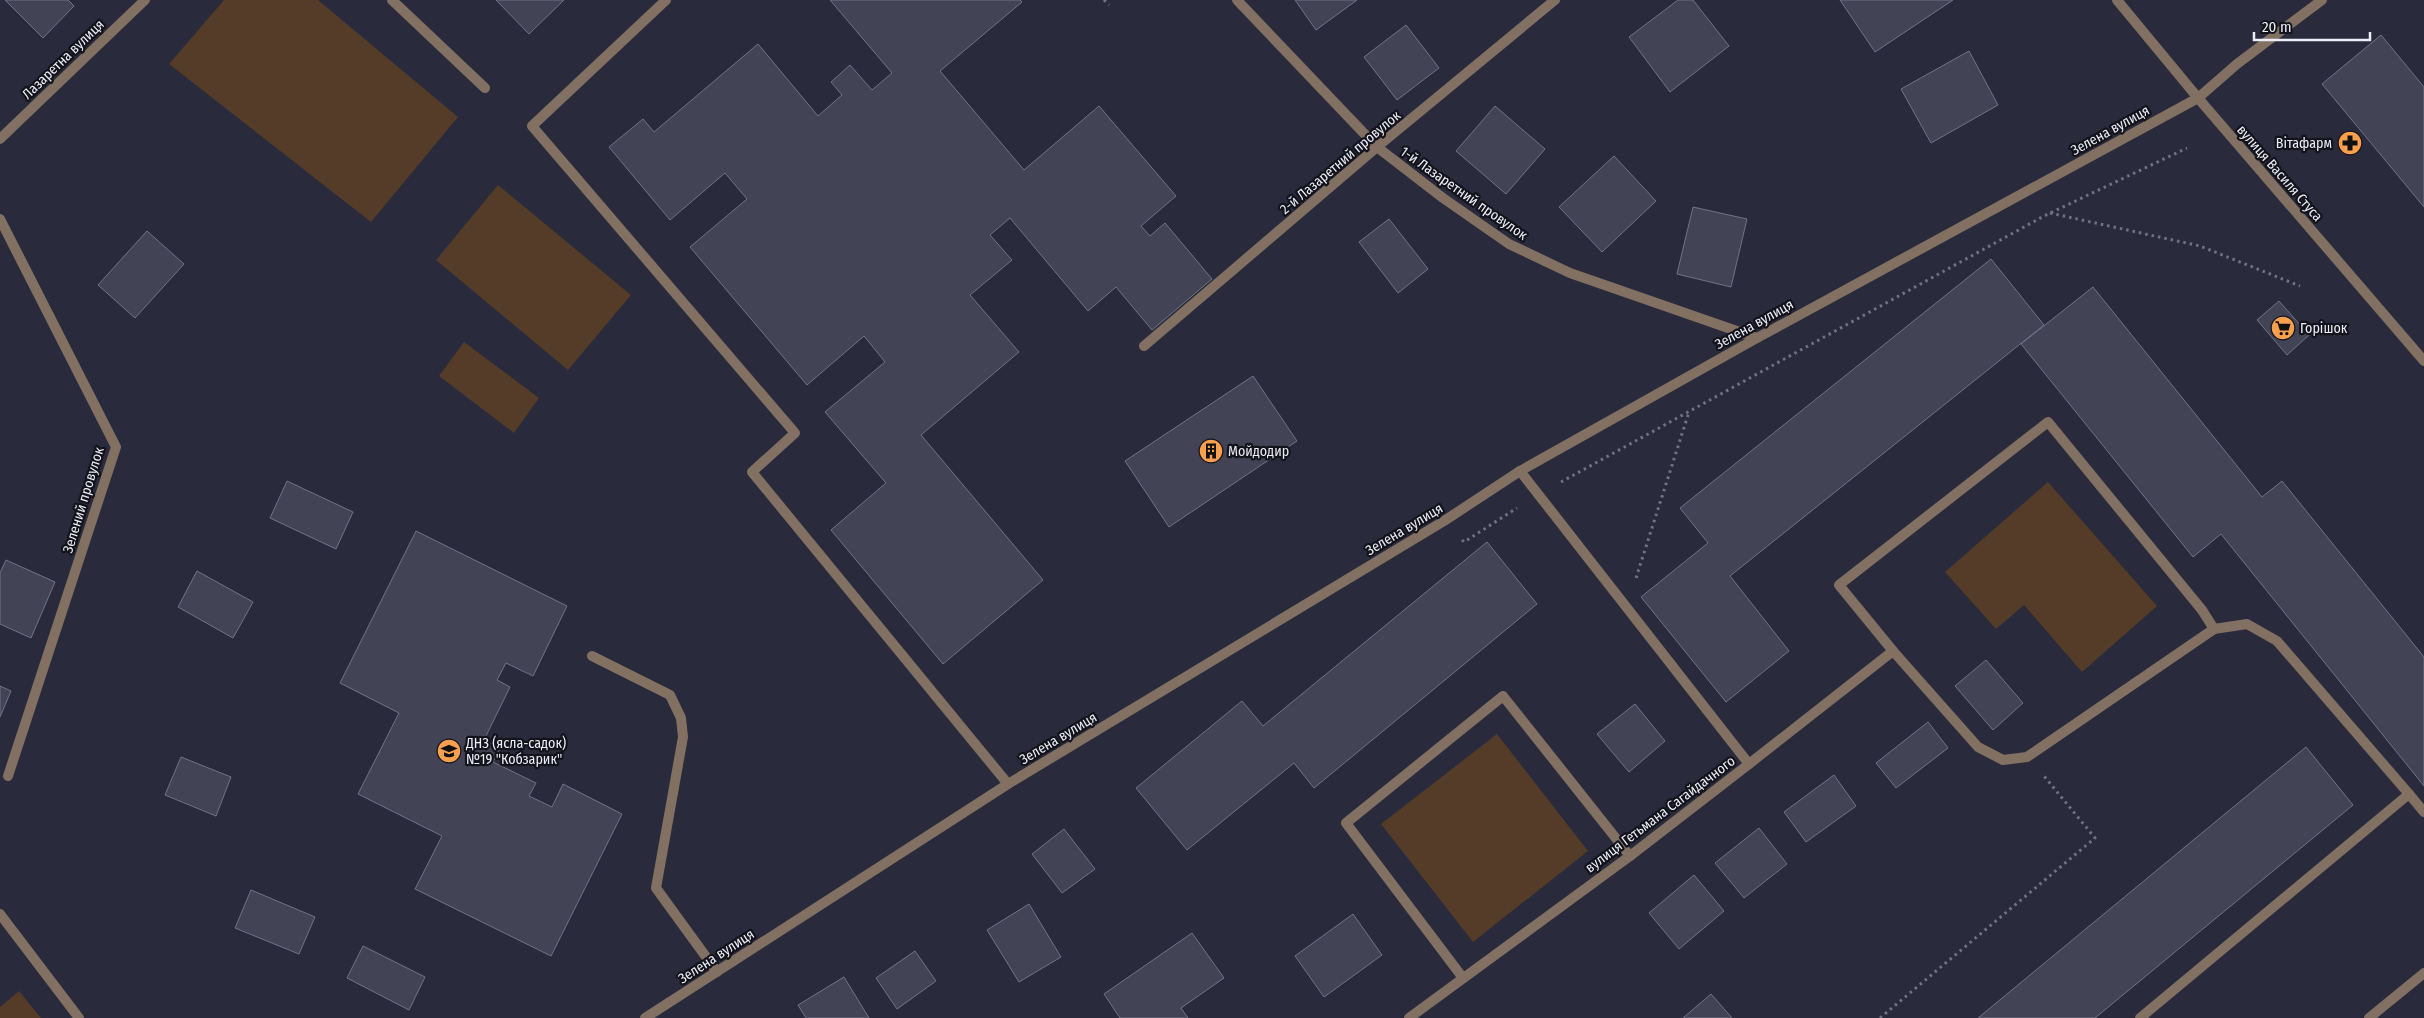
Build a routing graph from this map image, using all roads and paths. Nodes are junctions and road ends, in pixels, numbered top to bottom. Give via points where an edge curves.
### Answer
1 (146, 0) edge
2 (392, 0) edge
3 (666, 0) edge
4 (1104, 0) edge
5 (1237, 0) edge
6 (1555, 0) edge
7 (2117, 0) edge
8 (2322, 0) edge
9 (1109, 5) dead end
10 (485, 88) dead end
11 (2198, 98) junction
12 (0, 138) edge
13 (1377, 147) junction
14 (2187, 148) dead end
15 (2050, 213) junction
16 (0, 219) edge
17 (2300, 286) dead end
18 (1756, 338) junction
19 (1144, 346) dead end
20 (2424, 362) edge
21 (1689, 412) junction
22 (1520, 470) junction
23 (1539, 495) junction
24 (1444, 521) junction
25 (1627, 608) junction
26 (2214, 629) junction
27 (1892, 651) junction
28 (592, 656) dead end
29 (2027, 757) junction
30 (1749, 764) junction
31 (8, 776) dead end
32 (1008, 784) junction
33 (2409, 794) junction
34 (2424, 812) edge
35 (1630, 856) junction
36 (0, 914) edge
37 (717, 972) junction
38 (2424, 974) edge
39 (1463, 978) junction
40 (79, 1018) edge
41 (645, 1018) edge
42 (1409, 1018) edge
43 (1880, 1018) edge
44 (2140, 1018) edge
45 (2369, 1018) edge

1 - 12 street, Лазаретна вулиця
2 - 10 street
3 - 32 street via 532,126 795,433 752,472
4 - 9 path
5 - 13 street, 1-й Лазаретний провулок
6 - 13 street, 2-й Лазаретний провулок
7 - 11 street, вулиця Василя Стуса
8 - 11 street, Зелена вулиця
11 - 18 street, Зелена вулиця
11 - 20 street, вулиця Василя Стуса
13 - 18 street, 1-й Лазаретний провулок via 1510,244 1570,273
13 - 19 street, 2-й Лазаретний провулок
14 - 15 path
15 - 17 path via 2200,246
15 - 21 path
16 - 31 street, Зелений провулок via 116,447
18 - 22 street, Зелена вулиця
21 - 23 path
21 - 25 path
22 - 23 street, вулиця Гетьмана Сагайдачного
22 - 24 street, Зелена вулиця
23 - 24 path via 1464,542
23 - 25 street, вулиця Гетьмана Сагайдачного
24 - 32 street, Зелена вулиця
25 - 30 street, вулиця Гетьмана Сагайдачного
26 - 27 street via 2196,602 2048,422 1839,585
26 - 29 street
26 - 33 street via 2247,624 2277,641
27 - 29 street via 1978,747 2003,760
27 - 30 street
28 - 37 street via 670,695 681,718 683,737 656,888
29 - 43 path via 2095,838
30 - 35 street, вулиця Гетьмана Сагайдачного
32 - 37 street, Зелена вулиця
33 - 34 street
33 - 44 street
35 - 39 street, вулиця Гетьмана Сагайдачного
35 - 39 street via 1503,696 1346,823
36 - 40 street
37 - 41 street, Зелена вулиця
38 - 45 street
39 - 42 street, вулиця Гетьмана Сагайдачного

